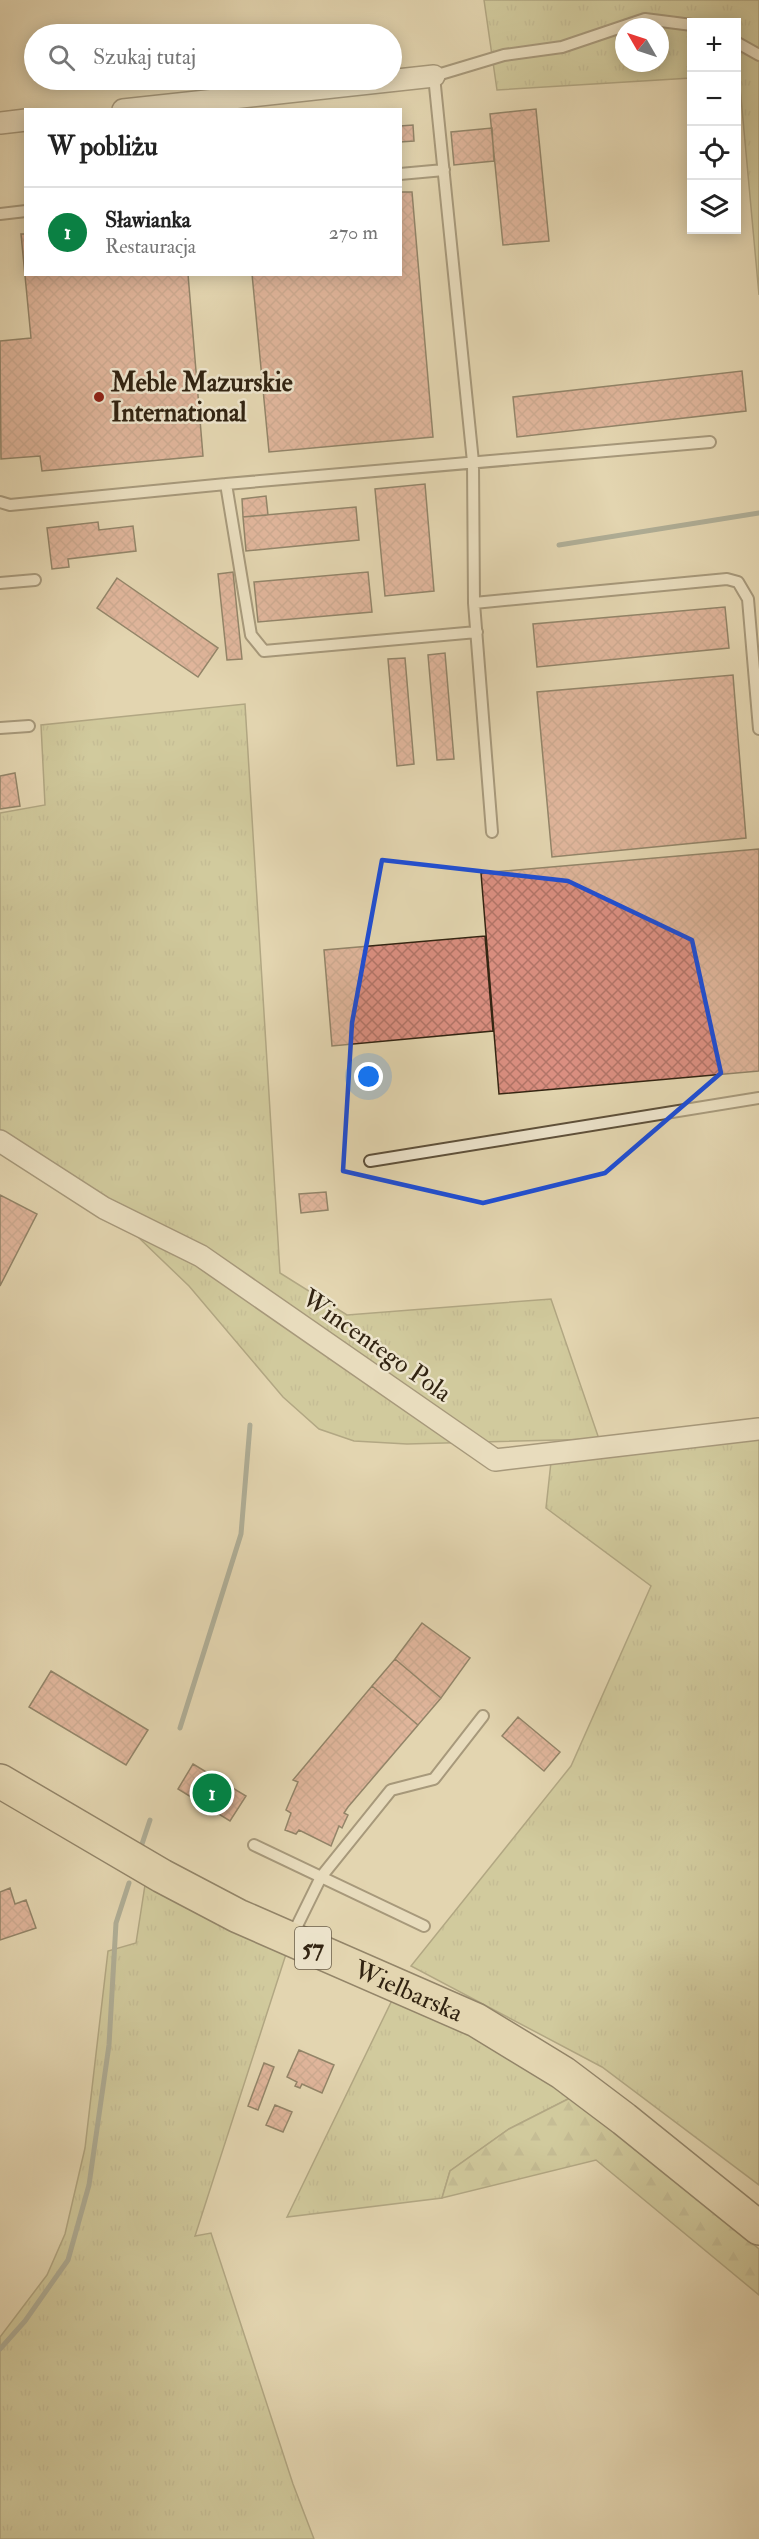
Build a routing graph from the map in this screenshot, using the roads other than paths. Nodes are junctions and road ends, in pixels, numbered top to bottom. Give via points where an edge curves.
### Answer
1 (687, 24) edge
2 (741, 45) edge
3 (759, 55) edge
4 (434, 76) junction
5 (402, 79) edge
6 (306, 90) edge
7 (141, 108) edge
8 (24, 120) edge
9 (0, 123) edge
10 (444, 170) junction
11 (402, 174) edge
12 (24, 211) edge
13 (0, 214) edge
14 (710, 442) dead end
15 (473, 462) junction
16 (226, 484) junction
17 (0, 502) edge
18 (36, 580) dead end
19 (0, 583) edge
20 (474, 603) junction
21 (477, 633) junction
22 (29, 726) dead end
23 (0, 728) edge
24 (759, 729) edge
25 (492, 832) dead end
26 (759, 1098) edge
27 (0, 1142) edge
28 (370, 1161) dead end
29 (759, 1429) edge
30 (483, 1716) dead end
31 (0, 1781) edge
32 (254, 1845) dead end
33 (321, 1877) junction
34 (424, 1926) dead end
35 (291, 1939) junction
36 (759, 2228) edge

1 - 4 lane via 645,19 562,47 504,55
2 - 3 lane
4 - 5 street
4 - 10 lane
6 - 7 street
8 - 9 street
10 - 11 lane
10 - 15 lane
12 - 13 lane
14 - 15 lane
15 - 16 lane
15 - 20 lane
16 - 17 lane via 10,506
16 - 21 lane via 251,635 264,651
18 - 19 lane
20 - 21 lane
20 - 24 lane via 728,579 738,582 748,599
21 - 25 lane
22 - 23 lane
26 - 28 lane
27 - 29 street, Wincentego Pola via 104,1208 201,1256 495,1460
30 - 33 lane via 434,1779 392,1790
31 - 35 main road, Wielbarska / 57 via 167,1878
32 - 33 lane
33 - 34 lane
33 - 35 lane
35 - 36 main road, Wielbarska / 57 via 476,2020 563,2073

